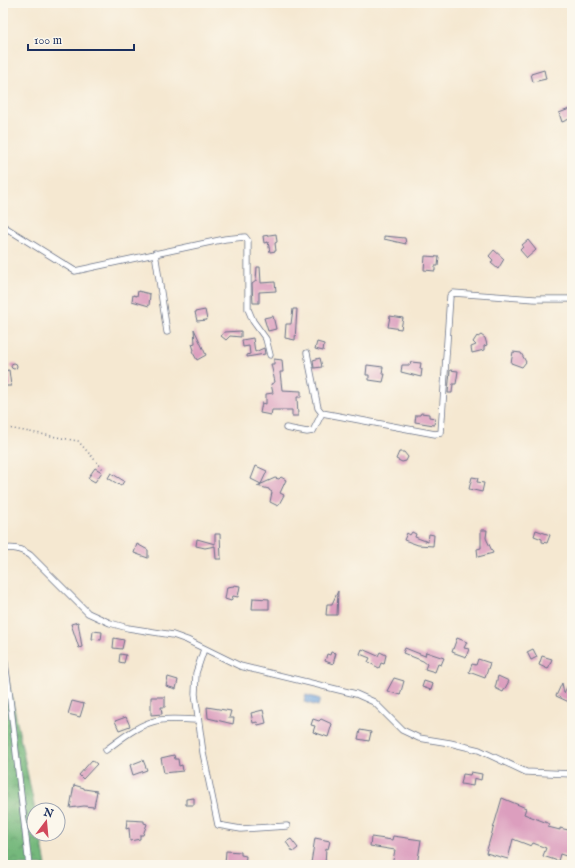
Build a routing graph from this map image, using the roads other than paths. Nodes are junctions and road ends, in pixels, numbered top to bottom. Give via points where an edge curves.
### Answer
1 (3, 226) edge
2 (156, 253) junction
3 (572, 299) edge
4 (167, 332) dead end
5 (307, 353) dead end
6 (270, 355) dead end
7 (322, 413) junction
8 (286, 428) dead end
9 (3, 549) edge
10 (3, 648) edge
11 (204, 649) junction
12 (198, 720) junction
13 (106, 750) dead end
14 (572, 774) edge
15 (287, 826) dead end
16 (29, 865) edge

1 - 2 street via 75,271
2 - 4 street
2 - 6 street via 246,237 248,309 252,321 266,339
3 - 7 street via 453,293 450,296 441,433
5 - 7 street via 318,408
7 - 8 street via 313,431
9 - 11 street via 14,547 23,550 88,612 110,623 173,635
10 - 16 street
11 - 12 street via 196,672
11 - 14 street via 240,666 356,694 374,702 402,730 419,738 450,742 479,750 526,772
12 - 13 street via 162,720 148,723 122,737
12 - 15 street via 218,825 242,829

